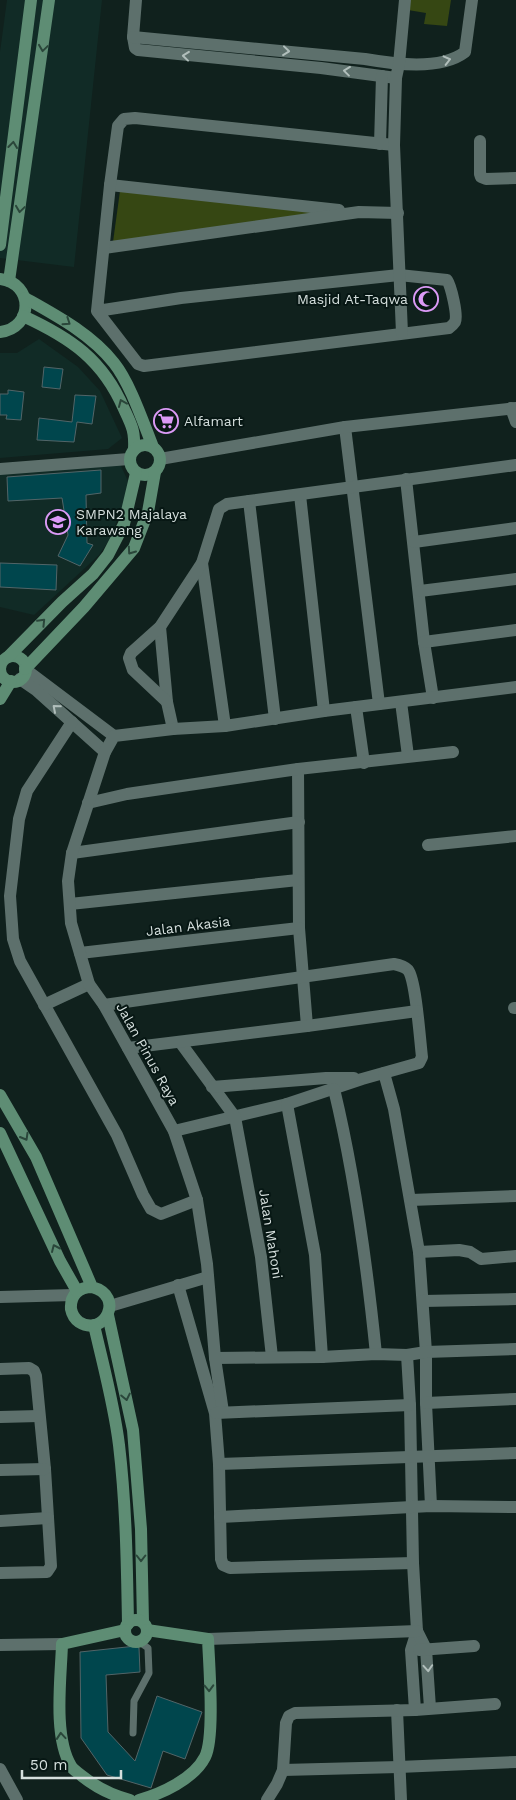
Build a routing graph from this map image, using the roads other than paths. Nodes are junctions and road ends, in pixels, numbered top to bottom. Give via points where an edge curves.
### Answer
1 (31, 0) edge
2 (49, 0) edge
3 (136, 0) edge
4 (405, 0) edge
5 (472, 0) edge
6 (133, 37) junction
7 (257, 48) junction
8 (255, 62) junction
9 (399, 64) junction
10 (382, 76) junction
11 (396, 78) junction
12 (480, 140) dead end
13 (380, 144) junction
14 (394, 145) junction
15 (516, 178) edge
16 (110, 185) junction
17 (3, 205) edge
18 (359, 212) junction
19 (398, 213) junction
20 (0, 245) edge
21 (104, 248) junction
22 (399, 275) junction
23 (5, 280) edge
24 (25, 298) junction
25 (97, 311) junction
26 (23, 316) junction
27 (0, 332) edge
28 (402, 333) junction
29 (513, 408) edge
30 (516, 422) edge
31 (345, 427) junction
32 (153, 446) junction
33 (132, 454) junction
34 (160, 459) junction
35 (516, 465) edge
36 (0, 469) edge
37 (155, 472) junction
38 (136, 473) junction
39 (406, 479) junction
40 (352, 488) junction
41 (300, 495) junction
42 (249, 501) junction
43 (516, 528) edge
44 (414, 542) junction
45 (202, 563) junction
46 (516, 580) edge
47 (420, 591) junction
48 (160, 627) junction
49 (516, 630) edge
50 (424, 642) junction
51 (3, 663) edge
52 (0, 670) edge
53 (19, 677) junction
54 (516, 687) edge
55 (433, 698) junction
56 (0, 699) edge
57 (167, 702) junction
58 (402, 702) junction
59 (379, 704) junction
60 (356, 707) junction
61 (324, 711) junction
62 (274, 719) junction
63 (72, 722) junction
64 (225, 726) junction
65 (173, 729) junction
66 (114, 736) junction
67 (106, 752) junction
68 (453, 752) dead end
69 (408, 756) junction
70 (364, 763) junction
71 (298, 769) junction
72 (88, 803) junction
73 (299, 822) junction
74 (516, 836) edge
75 (428, 845) dead end
76 (72, 853) junction
77 (298, 880) junction
78 (70, 904) junction
79 (299, 928) junction
80 (80, 953) junction
81 (302, 977) junction
82 (89, 984) junction
83 (44, 1005) junction
84 (104, 1005) junction
85 (417, 1011) junction
86 (307, 1026) junction
87 (180, 1042) junction
88 (128, 1048) junction
89 (384, 1073) junction
90 (362, 1078) junction
91 (212, 1087) junction
92 (334, 1089) junction
93 (0, 1095) edge
94 (287, 1104) junction
95 (235, 1117) junction
96 (174, 1132) junction
97 (0, 1133) edge
98 (516, 1196) edge
99 (197, 1200) junction
100 (410, 1200) junction
101 (420, 1252) junction
102 (516, 1256) edge
103 (208, 1277) junction
104 (178, 1286) junction
105 (92, 1287) junction
106 (75, 1293) junction
107 (0, 1297) edge
108 (516, 1299) edge
109 (423, 1301) junction
110 (109, 1310) junction
111 (94, 1325) junction
112 (516, 1349) edge
113 (426, 1352) junction
114 (376, 1354) junction
115 (407, 1355) junction
116 (272, 1357) junction
117 (322, 1357) junction
118 (215, 1358) junction
119 (0, 1369) edge
120 (121, 1374) junction
121 (106, 1378) junction
122 (516, 1399) edge
123 (426, 1404) junction
124 (410, 1405) junction
125 (219, 1413) junction
126 (39, 1416) junction
127 (0, 1417) edge
128 (119, 1444) junction
129 (133, 1444) junction
130 (516, 1453) edge
131 (411, 1457) junction
132 (429, 1457) junction
133 (219, 1464) junction
134 (45, 1469) junction
135 (0, 1470) edge
136 (138, 1484) junction
137 (123, 1485) junction
138 (431, 1506) junction
139 (413, 1507) junction
140 (516, 1507) edge
141 (220, 1517) junction
142 (48, 1518) junction
143 (0, 1521) edge
144 (126, 1529) junction
145 (141, 1529) junction
146 (413, 1563) junction
147 (0, 1573) edge
148 (141, 1582) junction
149 (127, 1583) junction
150 (145, 1626) junction
151 (127, 1627) junction
152 (417, 1630) junction
153 (208, 1639) junction
154 (138, 1642) junction
155 (62, 1644) junction
156 (0, 1646) edge
157 (474, 1646) dead end
158 (426, 1649) junction
159 (411, 1650) junction
160 (495, 1704) dead end
161 (430, 1708) junction
162 (397, 1710) junction
163 (415, 1710) junction
164 (133, 1733) dead end
165 (516, 1762) edge
166 (400, 1767) junction
167 (0, 1769) edge
168 (283, 1770) junction
169 (17, 1800) edge
170 (130, 1800) edge
171 (139, 1800) edge
172 (267, 1800) edge
173 (401, 1800) edge

17 -> 1 street
2 -> 23 street
3 - 6 street
4 - 9 street
9 -> 5 street via 436,63 457,58 465,52
6 - 7 street
8 -> 6 street via 146,52 136,49
7 - 8 street
7 -> 9 street
10 -> 8 street
9 - 11 street
10 - 11 street
10 - 13 street
11 - 14 street
12 - 15 street via 481,177
13 - 14 street
13 - 16 street via 124,119 118,126
14 - 19 street
16 - 18 street
16 - 21 street
17 - 20 street
18 - 19 street
18 - 21 street
19 - 22 street
21 - 25 street
22 - 25 street via 181,298
22 - 28 street
22 - 28 street via 447,280 456,318 449,328
23 - 24 street via 16,285
24 - 26 street
24 -> 32 street via 89,338 115,364
25 - 28 street via 138,364 144,366
26 - 27 street via 11,329
33 -> 26 street via 135,433 107,376 66,338
29 - 30 street
29 - 31 street
31 - 34 street
31 - 40 street
32 - 33 street via 143,445
32 - 34 street
33 - 36 street
33 - 38 street via 132,469
34 - 37 street
35 - 39 street
37 - 38 street via 146,476
37 -> 53 street via 148,512 134,548
51 -> 38 street via 108,555 124,524
39 - 40 street
39 - 44 street
40 - 41 street
40 - 59 street
41 - 42 street
41 - 61 street
42 - 45 street via 227,504 219,509
42 - 62 street
43 - 44 street
44 - 47 street
45 - 48 street
45 - 64 street
46 - 47 street
47 - 50 street
48 - 57 street
48 - 57 street via 131,654 129,661 133,670
49 - 50 street
50 - 55 street
51 - 52 street
51 - 53 street via 16,656 20,658 23,661
52 - 53 street via 4,678
53 - 56 street
63 -> 53 street
53 - 66 street
54 - 55 street
55 - 58 street
57 - 65 street
58 - 59 street
58 - 69 street
59 - 60 street
60 - 61 street
60 - 70 street
61 - 62 street
62 - 64 street
63 - 67 street
63 - 83 street via 27,790 13,856 10,896 14,939 20,962
64 - 65 street
65 - 66 street
66 - 67 street, Jalan Pinus Raya
67 - 72 street, Jalan Pinus Raya
68 - 69 street
69 - 70 street
70 - 71 street
71 - 72 street via 127,794
71 - 73 street
72 - 76 street, Jalan Pinus Raya
73 - 76 street
73 - 77 street
74 - 75 street
76 - 78 street, Jalan Pinus Raya via 68,881
77 - 78 street
77 - 79 street
78 - 80 street, Jalan Pinus Raya
79 - 80 street, Jalan Akasia
79 - 81 street
80 - 82 street, Jalan Pinus Raya
81 - 84 street
81 - 85 street via 394,964 403,966 409,971
81 - 86 street
82 - 83 street
82 - 84 street, Jalan Pinus Raya
83 - 99 street via 117,1135 151,1209 161,1214
84 - 88 street, Jalan Pinus Raya
85 - 86 street
85 - 89 street via 422,1057 419,1063
86 - 87 street
87 - 88 street
87 - 91 street
88 - 96 street, Jalan Pinus Raya
89 - 90 street
89 - 100 street via 394,1109
90 - 91 street
90 - 92 street
91 - 95 street
92 - 94 street
92 - 114 street via 362,1233
93 -> 105 street via 36,1157
94 - 95 street
94 - 117 street via 315,1254
95 - 96 street
95 - 116 street, Jalan Mahoni via 261,1258
96 - 99 street, Jalan Pinus Raya
106 -> 97 street
98 - 100 street
99 - 103 street, Jalan Pinus Raya
100 - 101 street
101 - 102 street via 459,1250 481,1259
101 - 109 street
103 - 104 street
103 - 118 street, Jalan Pinus Raya
104 - 110 street
104 - 125 street
105 - 106 street
105 - 110 street via 103,1291 108,1298
106 - 107 street
106 - 111 street via 70,1304 72,1313 85,1325
108 - 109 street
109 - 113 street
110 - 111 street via 102,1322
110 - 120 street
111 - 121 street
112 - 113 street
113 - 115 street
113 - 123 street
114 - 115 street
114 - 117 street
115 - 124 street
116 - 117 street
116 - 118 street
118 - 125 street, Jalan Pinus Raya
119 - 126 street via 29,1368 34,1371
120 - 121 street
120 -> 129 street
121 - 128 street
122 - 123 street
123 - 132 street
124 - 125 street
124 - 131 street
125 - 133 street
126 - 127 street
126 - 134 street
128 - 129 street
128 - 137 street
129 - 136 street
130 - 132 street
131 - 132 street
131 - 133 street
131 - 139 street
132 - 138 street
133 - 141 street
134 - 135 street
134 - 142 street
136 - 137 street
136 - 145 street
137 - 144 street
138 - 139 street
138 - 140 street
139 - 141 street
139 - 146 street
141 - 146 street via 221,1559 226,1567
142 - 143 street
142 - 147 street via 49,1571
144 - 145 street
144 - 149 street
145 -> 148 street
146 - 152 street
148 - 149 street
148 - 150 street
149 - 151 street
150 - 151 street via 135,1620
150 - 153 street
150 - 154 street via 146,1636
151 - 154 street via 127,1637
151 - 155 street
152 - 153 street
152 - 158 street
152 - 159 street
153 -> 171 street via 210,1725 206,1757 177,1783 157,1795
154 - 164 lane via 148,1648 149,1673 134,1701
155 - 156 street
170 -> 155 street via 95,1786 72,1767 61,1742
157 - 158 street
158 - 159 street
158 -> 161 street
159 - 163 street
160 - 161 street
161 - 163 street
162 - 163 street
162 - 166 street
162 - 168 street via 295,1713 286,1723
165 - 166 street
166 - 168 street
166 - 173 street
167 - 169 street
168 - 172 street

